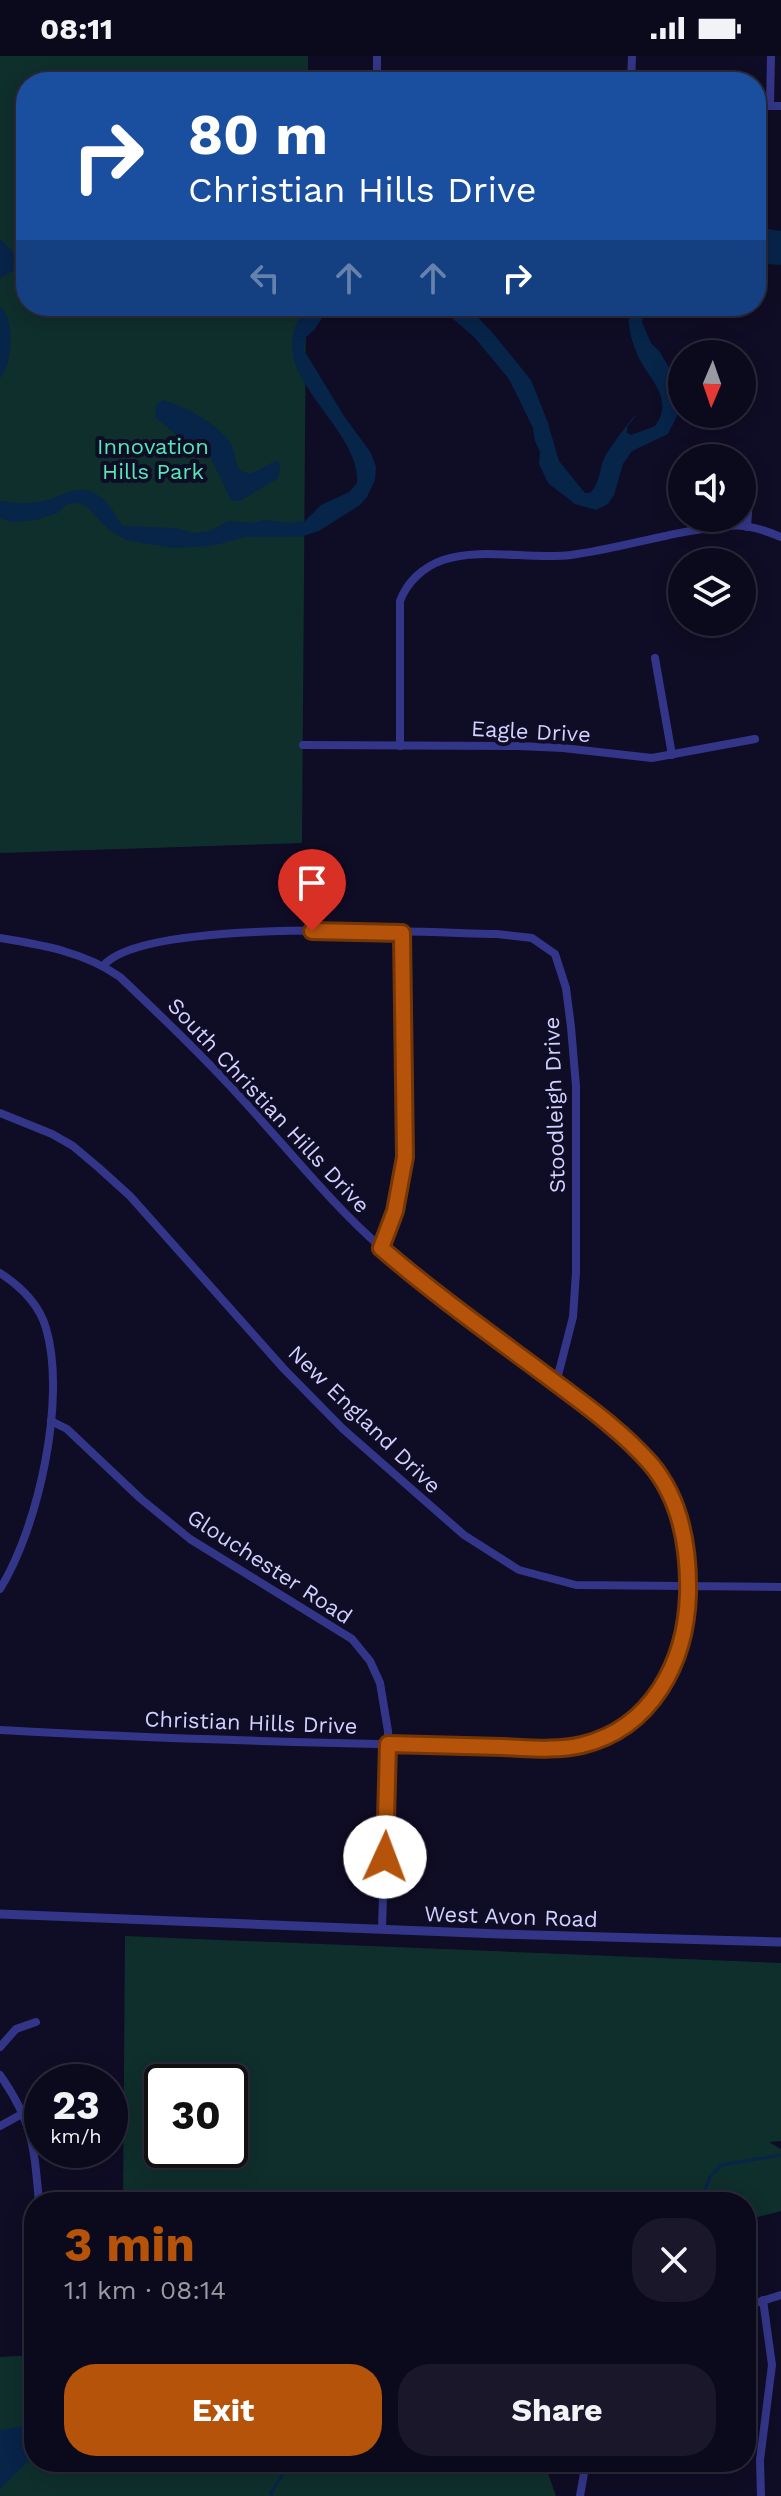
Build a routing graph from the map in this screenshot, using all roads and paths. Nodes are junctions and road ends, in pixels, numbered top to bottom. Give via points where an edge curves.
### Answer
1 (771, 56) edge
2 (766, 105) edge
3 (770, 105) junction
4 (781, 106) edge
5 (756, 530) edge
6 (690, 532) edge
7 (781, 537) edge
8 (655, 658) dead end
9 (755, 739) dead end
10 (303, 745) dead end
11 (400, 746) junction
12 (672, 755) junction
13 (402, 933) junction
14 (0, 938) edge
15 (103, 966) junction
16 (0, 1113) edge
17 (381, 1248) junction
18 (0, 1273) edge
19 (556, 1383) junction
20 (51, 1421) junction
21 (781, 1587) edge
22 (688, 1588) junction
23 (0, 1589) edge
24 (0, 1730) edge
25 (388, 1744) junction
26 (0, 1914) edge
27 (382, 1929) junction
28 (781, 1942) edge
29 (36, 2022) dead end
30 (0, 2047) edge
31 (0, 2075) edge
32 (22, 2114) junction
33 (0, 2126) edge
34 (39, 2192) edge
35 (781, 2295) edge
36 (763, 2300) junction
37 (756, 2302) edge
38 (584, 2472) edge
39 (580, 2496) edge
40 (761, 2496) edge

1 - 3 street
2 - 3 street
3 - 4 street
5 - 7 street
6 - 11 street via 570,555 471,556 429,567 410,583 400,601
8 - 12 street
9 - 12 street, Eagle Drive
10 - 11 street, Eagle Drive
11 - 12 street, Eagle Drive
13 - 15 street, Stoodleigh Drive via 232,932 121,952
13 - 17 street via 405,1157 395,1211
13 - 19 street, Stoodleigh Drive via 532,938 555,954 561,968 576,1086 576,1272 573,1317
14 - 15 street, South Christian Hills Drive
15 - 17 street, South Christian Hills Drive via 201,1057
16 - 22 street, New England Drive via 52,1134 99,1168 343,1429 498,1559 544,1579 576,1585
17 - 19 street, South Christian Hills Drive
18 - 20 street via 26,1292 46,1327
19 - 22 street, South Christian Hills Drive via 632,1443 667,1485 684,1542
20 - 23 street via 33,1509 14,1567
20 - 25 street, Glouchester Road via 67,1429 190,1539 352,1639 380,1683
21 - 22 street, New England Drive
22 - 25 street, Christian Hills Drive via 684,1634 662,1689 627,1726 607,1737 557,1747
24 - 25 street, Christian Hills Drive
25 - 27 street, Glouchester Road
26 - 27 street, West Avon Road
27 - 28 street, West Avon Road
29 - 30 street via 16,2029
31 - 32 street
32 - 33 street
32 - 34 street via 33,2138
35 - 36 street
36 - 37 street
36 - 40 street via 772,2365 760,2460
38 - 39 street

